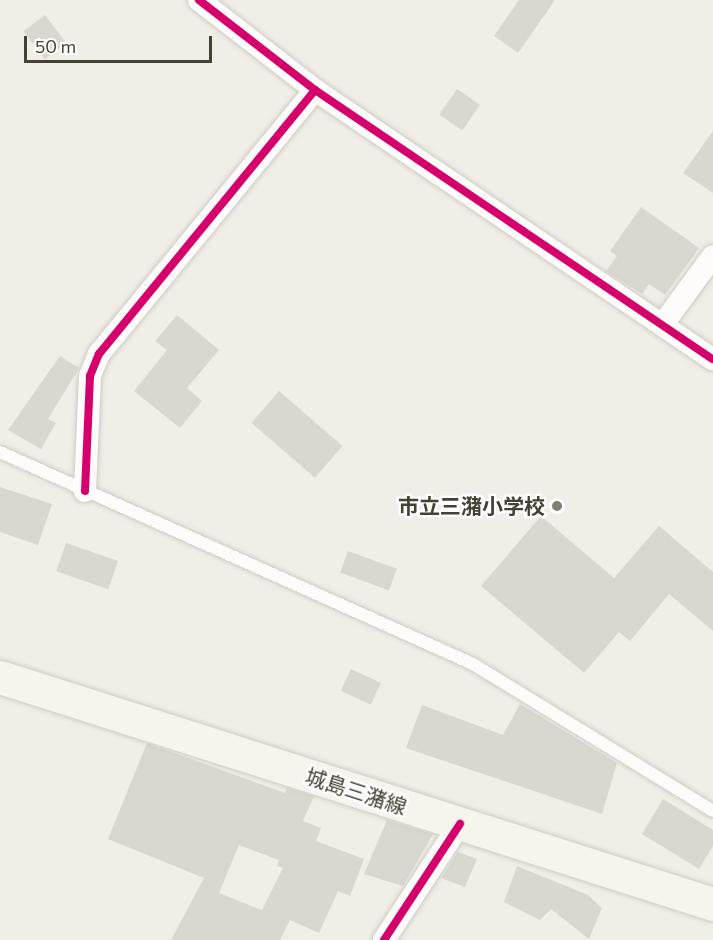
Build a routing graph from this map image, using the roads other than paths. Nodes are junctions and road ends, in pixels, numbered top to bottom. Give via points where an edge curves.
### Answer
1 (200, 0) edge
2 (315, 90) junction
3 (713, 256) edge
4 (663, 324) junction
5 (713, 359) edge
6 (0, 452) edge
7 (85, 491) junction
8 (0, 677) edge
9 (713, 811) edge
10 (460, 824) junction
11 (713, 904) edge
12 (384, 940) edge

1 - 2 street
2 - 4 street
2 - 7 street via 99,354 90,376
3 - 4 street
4 - 5 street
6 - 7 lane
7 - 9 lane via 473,664
8 - 10 main road, 城島三潴線
10 - 11 main road, 城島三潴線
10 - 12 street

